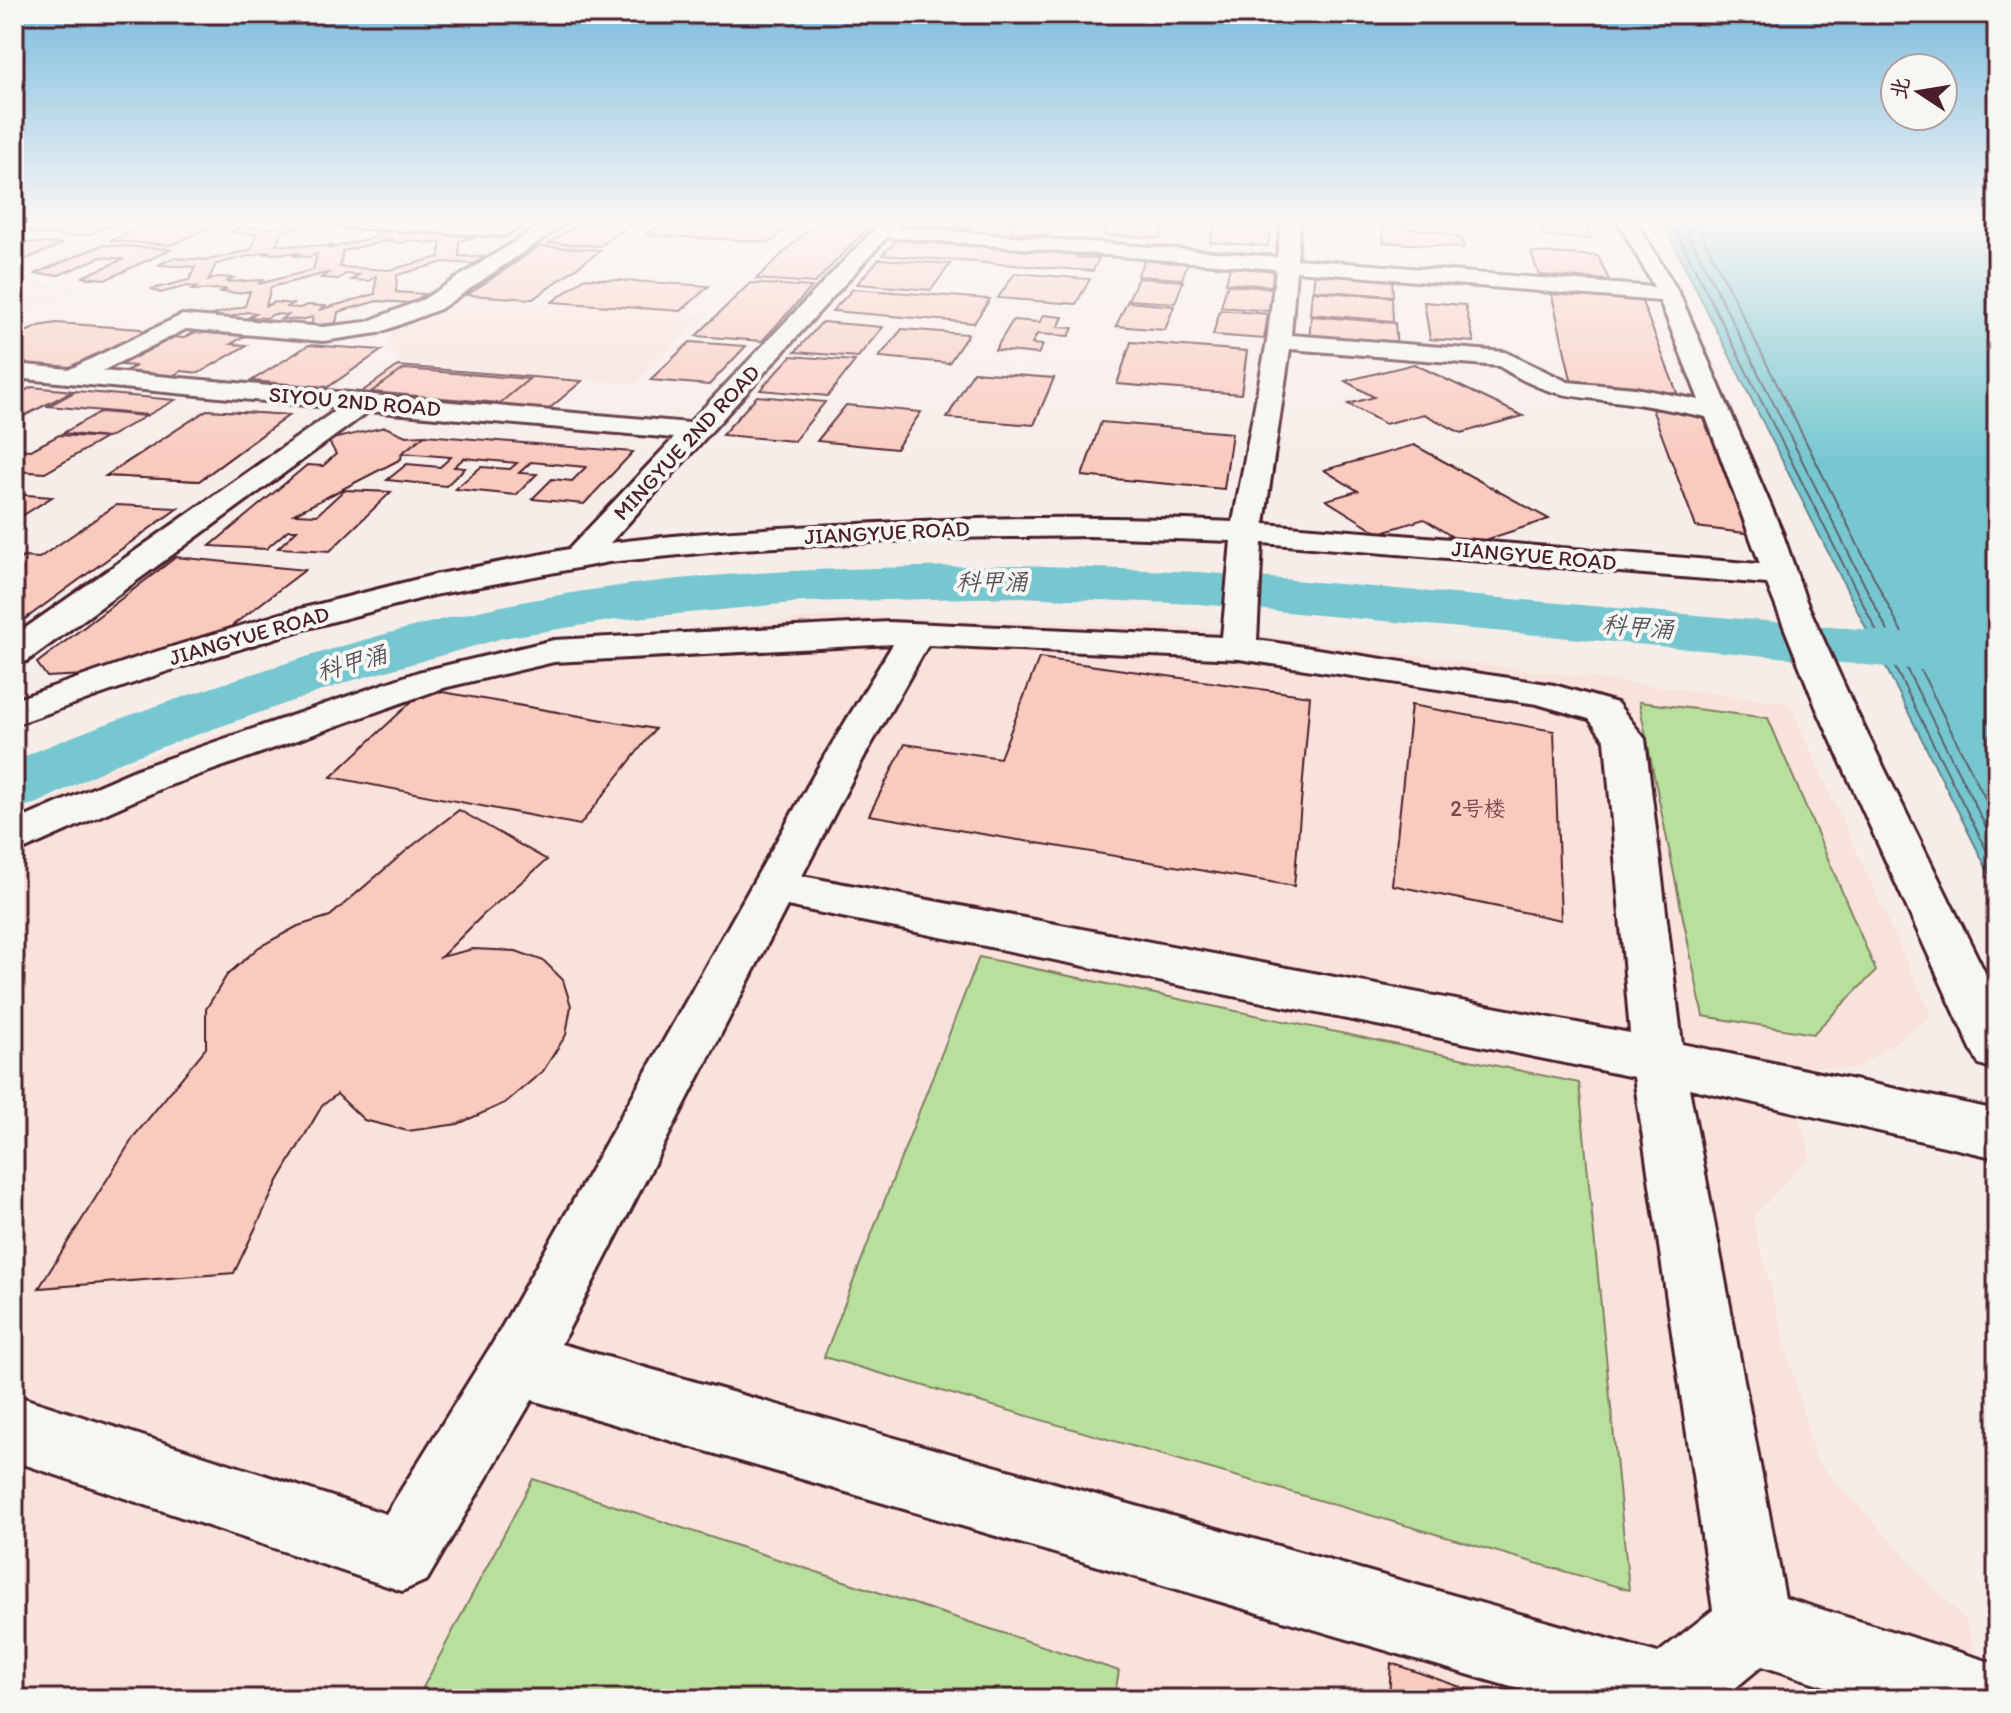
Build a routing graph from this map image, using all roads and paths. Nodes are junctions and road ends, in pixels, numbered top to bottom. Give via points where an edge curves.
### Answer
1 (437, 301) edge
2 (817, 301) edge
3 (1284, 301) edge
4 (1672, 301) edge
5 (1279, 341) junction
6 (14, 371) edge
7 (72, 377) junction
8 (364, 402) junction
9 (1718, 411) junction
10 (696, 432) junction
11 (1247, 533) junction
12 (579, 557) junction
13 (1785, 588) junction
14 (916, 635) junction
15 (1239, 648) junction
16 (14, 653) edge
17 (14, 713) edge
18 (14, 839) edge
19 (773, 887) junction
20 (1997, 1049) edge
21 (1658, 1060) junction
22 (1997, 1134) edge
23 (517, 1364) junction
24 (14, 1428) edge
25 (1753, 1626) junction
26 (1989, 1699) edge

1 - 7 street via 370,328 323,334 182,322
2 - 10 street, MINGYUE 2ND ROAD
3 - 5 street
4 - 9 street
5 - 9 street via 1505,359 1564,389
5 - 11 street
6 - 7 street, SIYOU 2ND ROAD
7 - 8 street, SIYOU 2ND ROAD
8 - 10 street, SIYOU 2ND ROAD
8 - 16 street
9 - 13 street
10 - 12 street, MINGYUE 2ND ROAD
11 - 12 street, JIANGYUE ROAD via 1071,526 943,528 699,543
11 - 13 street, JIANGYUE ROAD
11 - 15 street
12 - 17 street, JIANGYUE ROAD via 395,595 255,632
13 - 20 street via 1835,707
14 - 15 street
14 - 18 street via 554,651 431,680 331,713 151,778
14 - 19 street
15 - 21 street via 1541,693 1603,711 1625,739
19 - 21 street
19 - 23 street
21 - 22 street
21 - 25 street
23 - 24 street via 402,1555
23 - 25 street via 1667,1694
25 - 26 street

